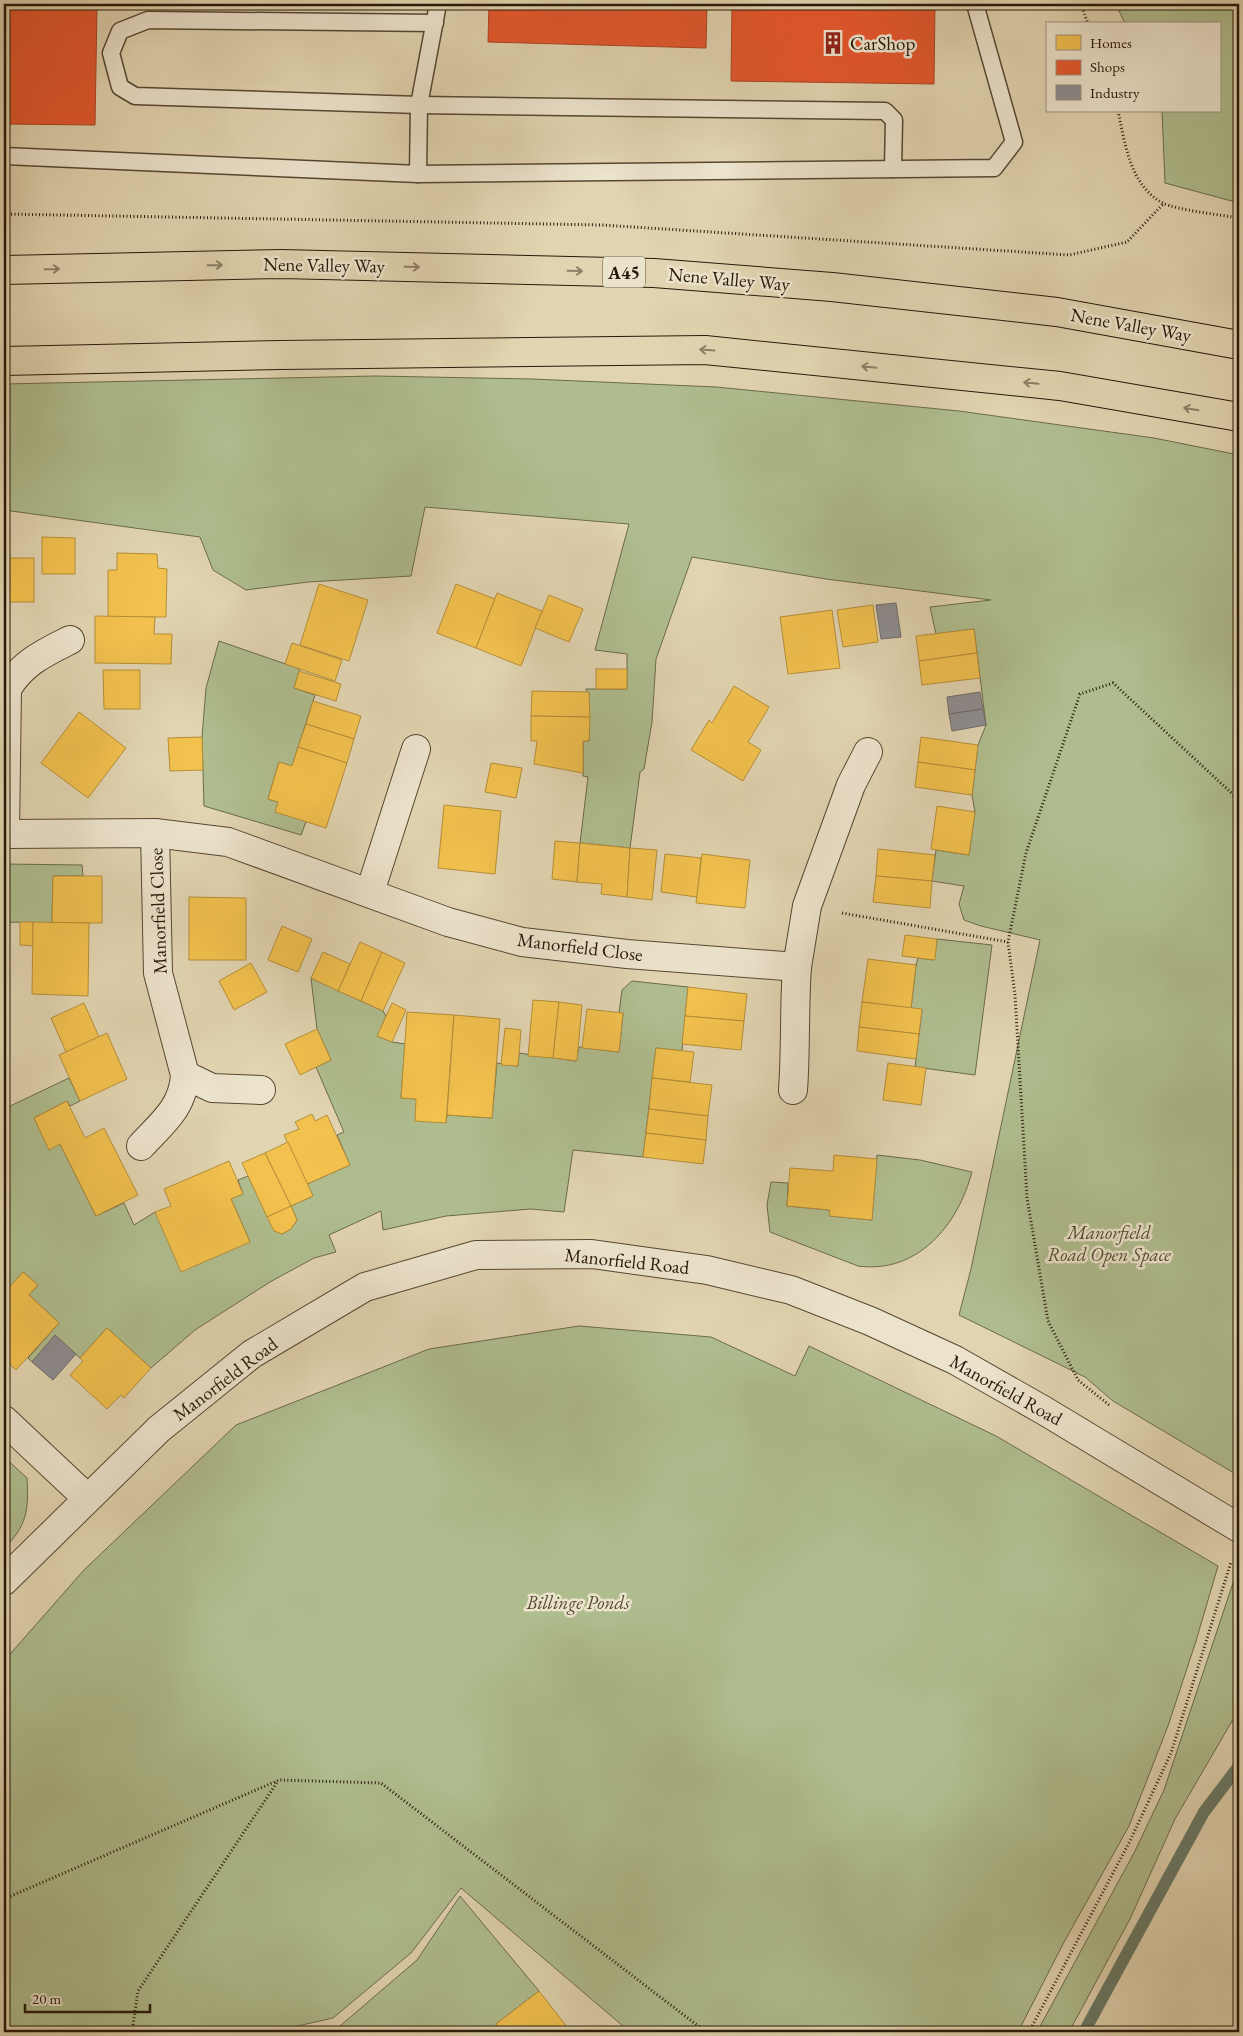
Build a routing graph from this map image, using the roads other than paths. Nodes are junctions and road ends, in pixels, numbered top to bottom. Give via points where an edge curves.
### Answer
1 (438, 4) edge
2 (975, 4) edge
3 (435, 23) junction
4 (419, 105) junction
5 (4, 156) edge
6 (893, 169) junction
7 (418, 174) junction
8 (4, 270) edge
9 (1239, 345) edge
10 (4, 361) edge
11 (1239, 417) edge
12 (70, 640) dead end
13 (6, 685) edge
14 (416, 749) dead end
15 (868, 752) dead end
16 (155, 833) junction
17 (4, 834) edge
18 (370, 892) junction
19 (798, 967) junction
20 (185, 1075) junction
21 (261, 1090) dead end
22 (793, 1090) dead end
23 (141, 1146) dead end
24 (4, 1420) edge
25 (88, 1498) junction
26 (1239, 1528) edge
27 (4, 1582) edge

1 - 3 lane
2 - 6 lane via 1014,142 994,168
3 - 4 lane
3 - 4 lane via 148,20 120,31 111,53 120,87 135,96
4 - 6 lane via 884,111 894,120
4 - 7 lane
5 - 7 lane
6 - 7 lane
8 -> 9 highway, Nene Valley Way / A45 via 281,264 654,273 832,287 1057,312
11 -> 10 highway via 1060,386 705,350 280,354
12 - 13 street, Manorfield Close via 25,665
13 - 17 street, Manorfield Close
14 - 18 street
15 - 19 street via 852,785 807,906
16 - 17 street, Manorfield Close
16 - 18 street, Manorfield Close via 228,842
16 - 20 street, Manorfield Close via 158,973
18 - 19 street, Manorfield Close via 448,922 522,942
19 - 22 street
20 - 21 street via 212,1088
20 - 23 street, Manorfield Close via 184,1091 176,1108
24 - 25 street
25 - 26 street, Manorfield Road via 159,1429 252,1354 365,1287 476,1255 592,1254 707,1270 791,1290 870,1321 955,1360
25 - 27 street, Manorfield Road

